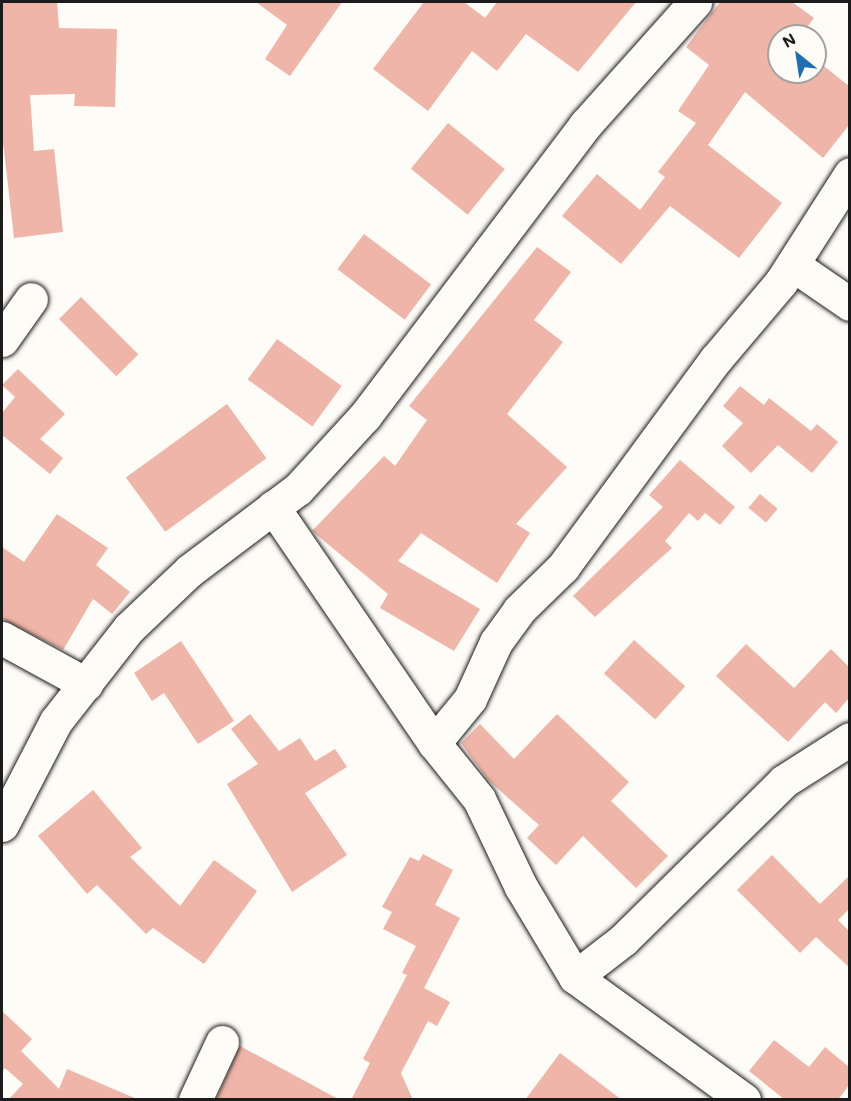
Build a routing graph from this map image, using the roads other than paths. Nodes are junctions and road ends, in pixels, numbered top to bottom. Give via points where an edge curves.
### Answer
1 (695, 2) edge
2 (849, 174) edge
3 (793, 265) junction
4 (31, 298) dead end
5 (849, 304) edge
6 (2, 340) edge
7 (273, 507) junction
8 (2, 638) edge
9 (86, 684) junction
10 (849, 739) edge
11 (434, 742) junction
12 (2, 825) edge
13 (575, 977) junction
14 (222, 1042) dead end
15 (195, 1100) edge
16 (744, 1100) edge

1 - 7 street via 586,124 365,416 298,489
2 - 3 street
3 - 5 street
3 - 11 street via 716,358 563,567 519,610 496,642 470,699
4 - 6 street
7 - 9 street via 189,571 129,628
7 - 11 street
8 - 9 street
9 - 12 street via 56,721
10 - 13 street via 770,794 623,940
11 - 13 street via 479,799 521,887
13 - 16 street
14 - 15 street

